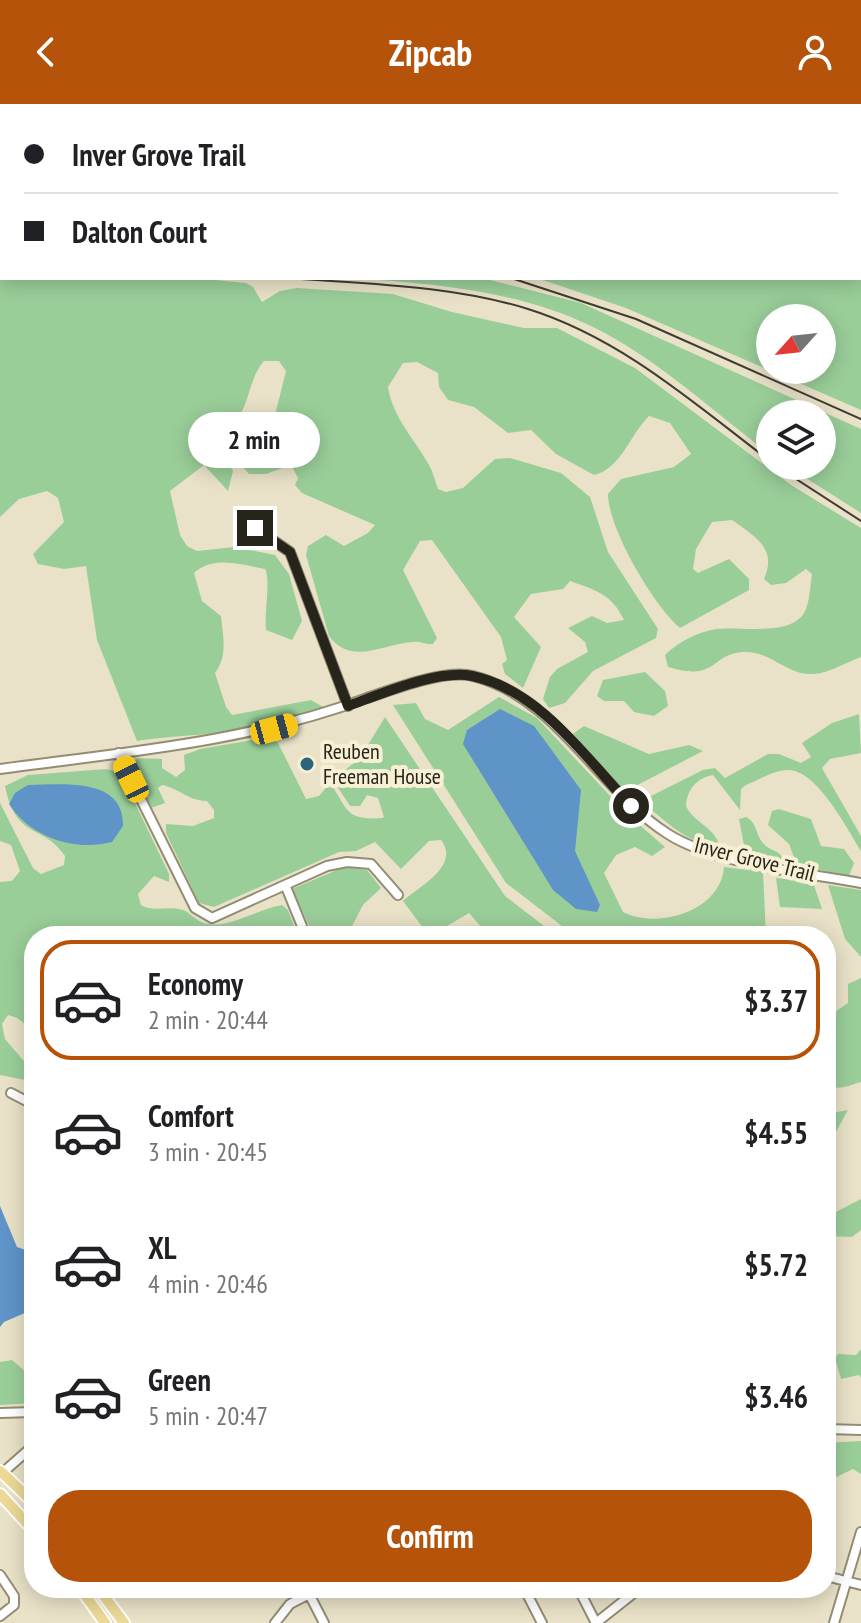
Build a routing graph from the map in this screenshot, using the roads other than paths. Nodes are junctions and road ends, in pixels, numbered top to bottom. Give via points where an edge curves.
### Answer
1 (255, 528) dead end
2 (348, 706) junction
3 (118, 753) junction
4 (0, 769) edge
5 (861, 883) edge
6 (286, 887) junction
7 (398, 895) dead end
8 (302, 926) edge
9 (11, 1093) dead end
10 (24, 1100) edge
11 (24, 1412) edge
12 (0, 1413) edge
13 (836, 1429) edge
14 (861, 1430) edge
15 (24, 1453) edge
16 (1, 1473) edge
17 (0, 1494) edge
18 (24, 1494) edge
19 (24, 1520) edge
20 (861, 1532) edge
21 (0, 1575) edge
22 (836, 1579) edge
23 (848, 1582) junction
24 (861, 1585) edge
25 (87, 1598) edge
26 (105, 1598) edge
27 (299, 1598) edge
28 (312, 1598) edge
29 (529, 1598) edge
30 (583, 1598) edge
31 (627, 1598) edge
32 (0, 1616) edge
33 (105, 1623) edge
34 (124, 1623) edge
35 (275, 1623) edge
36 (324, 1623) edge
37 (542, 1623) edge
38 (596, 1623) edge
39 (834, 1623) edge

1 - 2 street via 290,552
2 - 3 street, Inver Grove Trail via 274,729
2 - 5 street, Inver Grove Trail via 424,680 470,675 516,693 562,731 631,806 670,836 769,867
3 - 4 street, Inver Grove Trail
3 - 6 street via 195,908 212,918
6 - 7 street via 347,862 371,864
6 - 8 street
9 - 10 street
11 - 12 street
13 - 14 street
15 - 16 street
16 - 18 main road
17 - 19 main road
20 - 23 street
21 - 32 street via 14,1605
22 - 23 street
23 - 24 street
23 - 39 street
25 - 33 main road
26 - 34 main road
27 - 35 street
28 - 36 street
29 - 37 street
30 - 38 street
31 - 38 street

